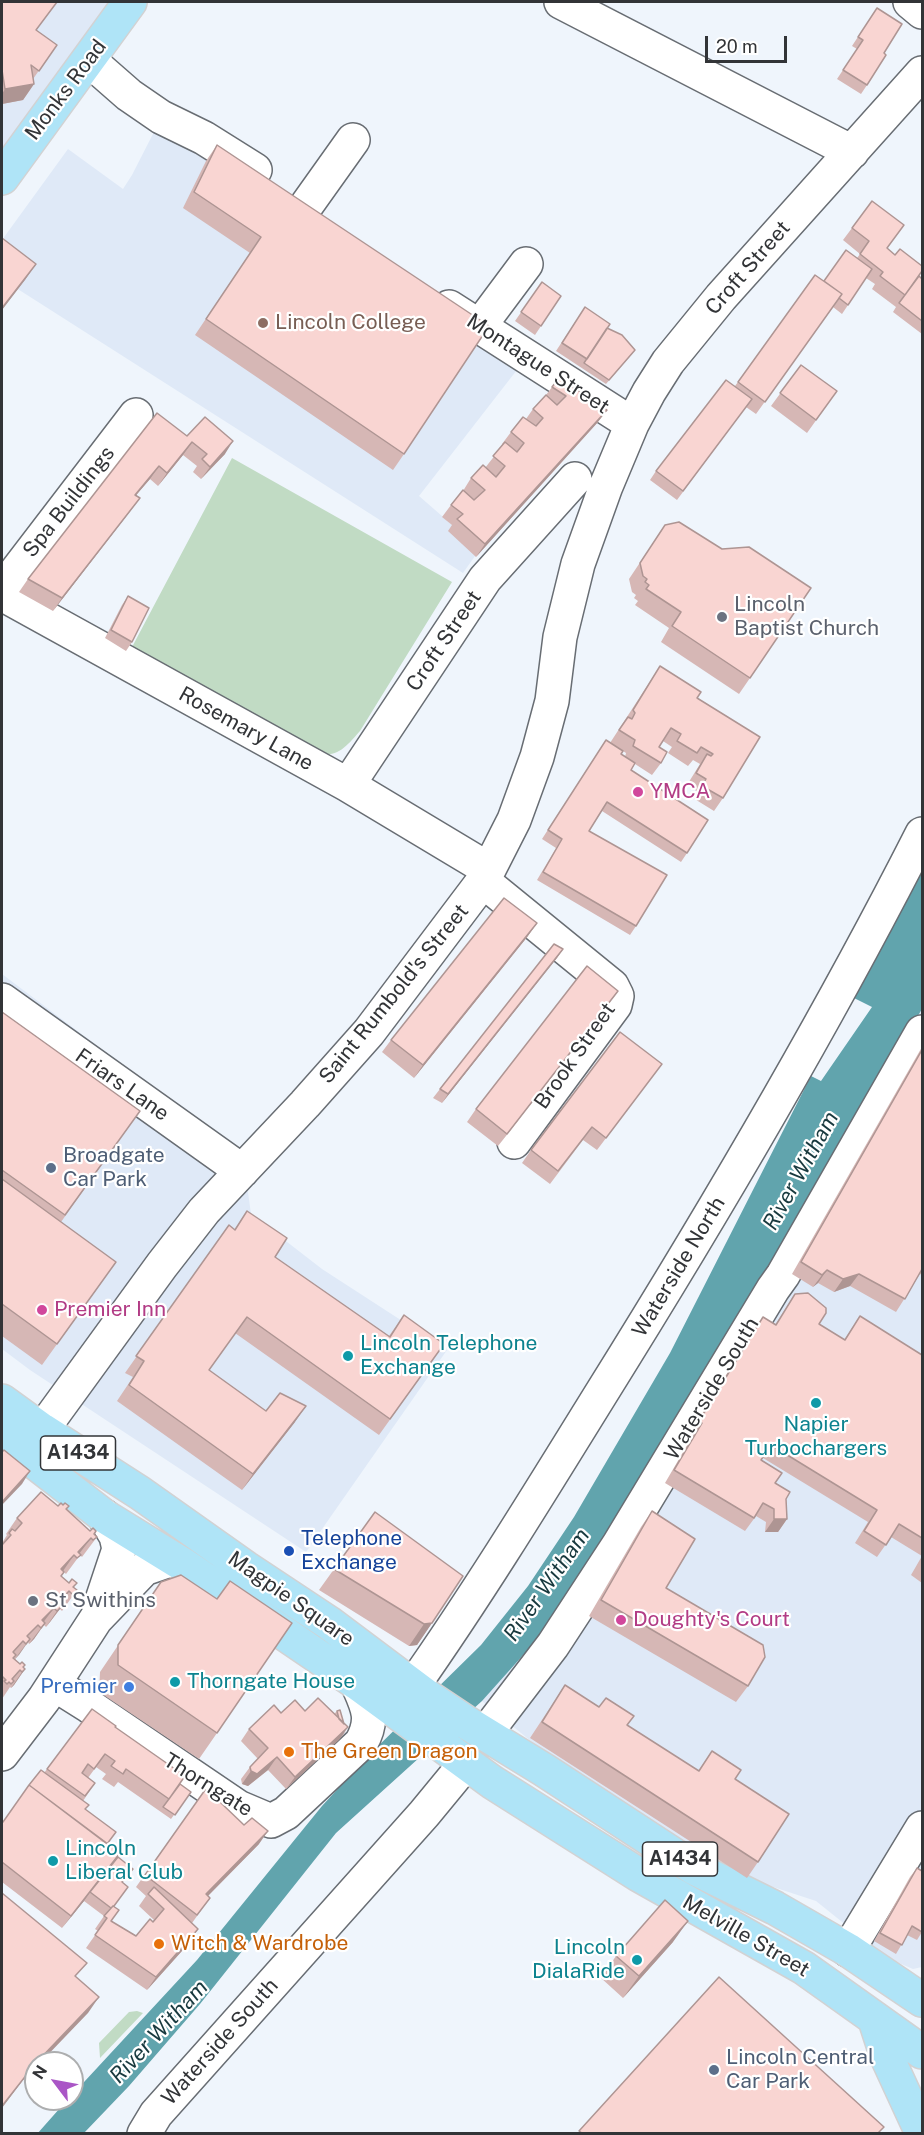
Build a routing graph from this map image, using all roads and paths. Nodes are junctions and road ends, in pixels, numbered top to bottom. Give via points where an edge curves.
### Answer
1 (130, 2) edge
2 (561, 2) edge
3 (910, 2) edge
4 (922, 12) edge
5 (89, 60) junction
6 (922, 73) edge
7 (353, 140) dead end
8 (852, 152) junction
9 (2, 178) edge
10 (306, 206) junction
11 (334, 226) edge
12 (525, 264) dead end
13 (429, 294) edge
14 (479, 327) junction
15 (136, 415) dead end
16 (632, 424) junction
17 (575, 479) dead end
18 (606, 486) joint
19 (2, 592) edge
20 (348, 785) junction
21 (922, 834) edge
22 (485, 875) junction
23 (2, 1000) edge
24 (922, 1032) edge
25 (514, 1142) edge
26 (242, 1171) junction
27 (2, 1401) edge
28 (42, 1430) junction
29 (2, 1437) edge
30 (104, 1516) junction
31 (173, 1559) junction
32 (96, 1619) junction
33 (357, 1683) junction
34 (54, 1684) junction
35 (413, 1700) junction
36 (474, 1727) junction
37 (2, 1754) edge
38 (455, 1755) junction
39 (922, 1828) edge
40 (848, 1950) junction
41 (916, 1988) edge
42 (875, 2020) junction
43 (922, 2052) edge
44 (144, 2133) edge
45 (922, 2133) edge

1 - 5 main road, Monks Road
2 - 8 street
3 - 4 street
5 - 9 main road, Monks Road
5 - 10 street via 160,117 228,152
6 - 8 street, Croft Street
7 - 10 street
8 - 16 street, Croft Street via 668,362
10 - 11 street
12 - 14 street
13 - 14 street, Montague Street
14 - 16 street, Montague Street
15 - 19 street, Spa Buildings
16 - 18 street, Croft Street
17 - 20 street, Croft Street via 485,579
18 - 22 street, Saint Rumbold's Street via 578,564 560,637 552,701 537,757 514,820
19 - 20 street, Rosemary Lane
20 - 22 street, Rosemary Lane
21 - 35 street, Waterside North via 715,1210 459,1619
22 - 25 street, Brook Street via 612,986 616,996 615,1005
22 - 26 street, Saint Rumbold's Street via 369,1032
23 - 26 street, Friars Lane
24 - 36 street, Waterside South via 783,1275 619,1544 553,1645
26 - 28 street, Saint Rumbold's Street via 204,1211 162,1265
27 - 28 main road, A1434
28 - 35 main road, Magpie Square / A1434 via 328,1623
29 - 30 main road, A1434
30 - 31 main road, Magpie Square / A1434
30 - 32 street via 119,1549
31 - 32 street via 144,1569
31 - 33 main road, Magpie Square / A1434
32 - 34 street
33 - 34 street, Thorngate via 369,1711 369,1726 361,1743 286,1814 271,1821 238,1807
33 - 35 main road, Magpie Square / A1434
34 - 37 street
35 - 36 main road, A1434
35 - 38 main road, A1434
36 - 40 main road, Melville Street / A1434 via 694,1868
38 - 42 main road, Melville Street / A1434 via 639,1875 804,1968
38 - 44 street, Waterside South via 424,1814 156,2114
39 - 40 street
40 - 41 main road, Melville Street / A1434
42 - 43 main road, Melville Street / A1434
42 - 45 main road via 887,2057

